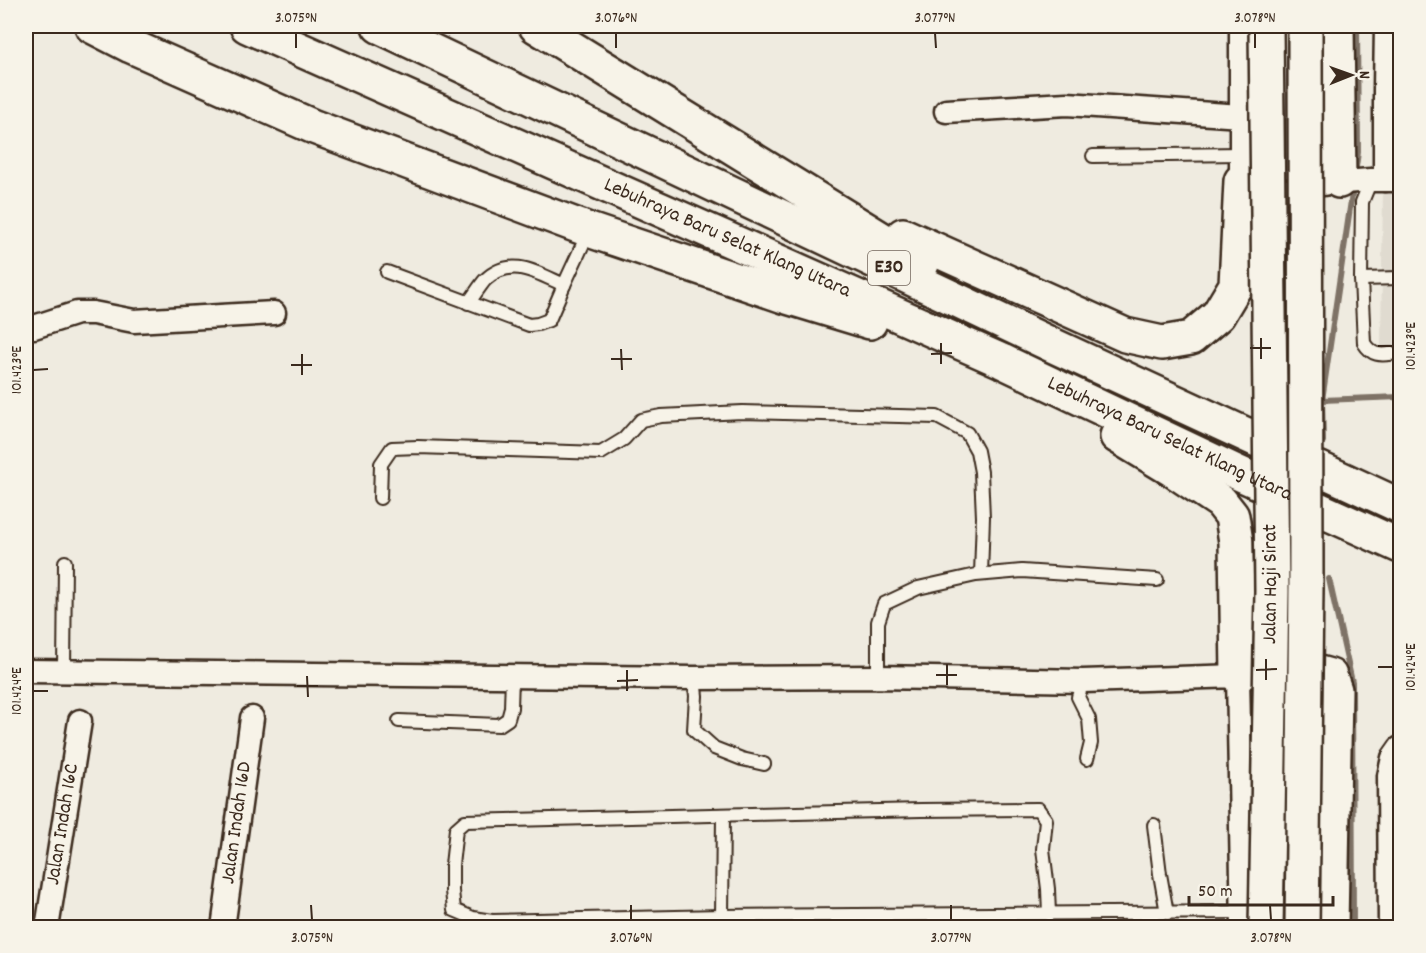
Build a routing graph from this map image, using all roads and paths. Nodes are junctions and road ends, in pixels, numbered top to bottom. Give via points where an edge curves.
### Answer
1 (92, 26) edge
2 (247, 26) edge
3 (379, 26) edge
4 (536, 26) edge
5 (1305, 26) edge
6 (1337, 26) edge
7 (1386, 26) edge
8 (1243, 27) edge
9 (1393, 89) edge
10 (946, 111) dead end
11 (1241, 116) junction
12 (1093, 156) dead end
13 (1241, 167) junction
14 (1368, 181) edge
15 (811, 194) junction
16 (590, 230) junction
17 (387, 272) dead end
18 (1361, 279) junction
19 (1401, 279) edge
20 (564, 285) junction
21 (468, 303) junction
22 (274, 313) dead end
23 (26, 327) edge
24 (1052, 345) junction
25 (1401, 353) edge
26 (1013, 366) junction
27 (380, 498) dead end
28 (1401, 506) edge
29 (1401, 546) edge
30 (65, 562) dead end
31 (981, 574) junction
32 (1157, 580) dead end
33 (26, 671) edge
34 (64, 671) junction
35 (512, 676) junction
36 (1238, 676) junction
37 (878, 677) junction
38 (694, 678) junction
39 (1083, 681) junction
40 (252, 718) dead end
41 (80, 721) dead end
42 (399, 721) dead end
43 (1401, 748) edge
44 (1087, 759) dead end
45 (764, 764) dead end
46 (723, 815) junction
47 (1154, 825) dead end
48 (1167, 913) junction
49 (1049, 914) junction
50 (722, 916) junction
51 (1250, 922) edge
52 (492, 924) edge
53 (47, 927) edge
54 (223, 927) edge
55 (1302, 927) edge
56 (1331, 927) edge
57 (1390, 927) edge

1 - 16 main road via 314,128
2 - 26 main road, Lebuhraya Baru Selat Klang Utara / E30
3 - 24 main road, Lebuhraya Baru Selat Klang Utara / E30
4 - 15 main road
5 - 55 main road, Jalan Haji Sirat, bridge
6 - 14 main road
7 - 9 street
8 - 11 street
8 - 51 main road, Jalan Haji Sirat, bridge via 1272,591
9 - 14 street
10 - 11 street via 1066,104
11 - 13 street
12 - 13 lane
13 - 14 street via 1256,190 1276,193
13 - 15 main road via 1236,285 1218,315 1191,338 1162,343 1125,335
14 - 18 lane via 1362,202
15 - 24 main road
16 - 20 lane
16 - 26 main road via 784,296
17 - 21 lane
18 - 19 lane
18 - 25 lane via 1364,343 1375,354
20 - 21 lane via 526,268 505,267 486,279
20 - 21 lane via 549,320 538,324 529,325
22 - 23 street via 134,321 93,313
24 - 28 main road, Lebuhraya Baru Selat Klang Utara / E30
26 - 29 main road, Lebuhraya Baru Selat Klang Utara / E30
26 - 36 main road via 1221,502 1232,516 1236,542
27 - 31 lane via 381,464 392,448 601,453 624,439 641,420 661,416 742,412 937,417 967,433 977,451 983,518
30 - 34 lane
31 - 32 lane via 1022,571
31 - 37 lane via 918,588 884,604 878,622
33 - 34 street
34 - 35 street
35 - 38 street
35 - 42 lane via 511,708 508,719 499,725
36 - 39 street
36 - 51 street
36 - 56 main road via 1330,676 1335,690
37 - 38 street
37 - 39 street
38 - 45 lane via 694,729 714,748
39 - 44 lane via 1078,697 1089,719 1091,743
40 - 54 street, Jalan Indah 16D
41 - 53 street, Jalan Indah 16C
43 - 57 street via 1393,758 1389,776
46 - 49 lane via 1038,809 1046,820 1043,849
46 - 50 lane
46 - 52 lane via 465,821 456,830 452,865 454,910
47 - 48 lane
48 - 49 lane
48 - 51 lane
49 - 50 lane
50 - 52 lane

